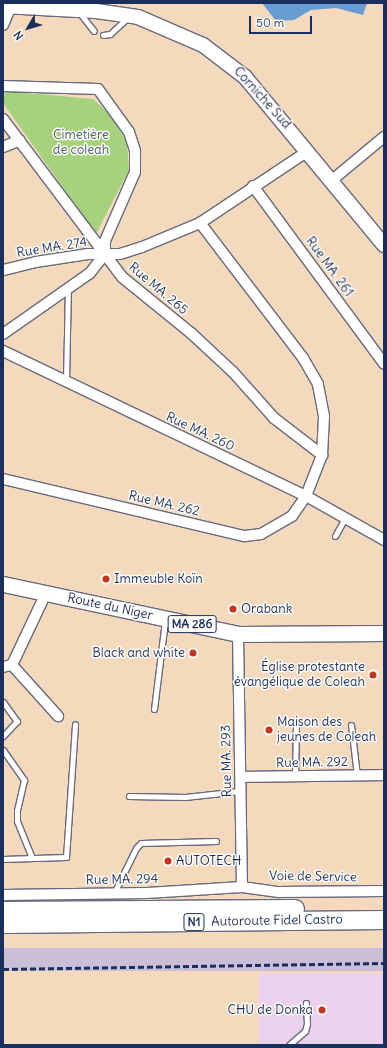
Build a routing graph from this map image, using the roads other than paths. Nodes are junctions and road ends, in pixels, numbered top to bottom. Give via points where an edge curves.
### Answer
1 (8, 5) edge
2 (78, 10) junction
3 (130, 16) junction
4 (3, 25) edge
5 (94, 31) dead end
6 (103, 35) dead end
7 (3, 86) edge
8 (3, 119) edge
9 (384, 137) edge
10 (20, 140) junction
11 (3, 147) edge
12 (308, 151) junction
13 (331, 181) junction
14 (253, 186) junction
15 (200, 223) junction
16 (384, 244) edge
17 (105, 254) junction
18 (3, 270) edge
19 (68, 289) junction
20 (3, 334) edge
21 (3, 351) edge
22 (384, 364) edge
23 (66, 382) junction
24 (322, 455) junction
25 (3, 479) edge
26 (306, 496) junction
27 (345, 518) junction
28 (335, 536) dead end
29 (384, 540) edge
30 (3, 584) edge
31 (46, 593) junction
32 (165, 619) junction
33 (384, 633) edge
34 (238, 634) junction
35 (8, 666) edge
36 (3, 702) edge
37 (154, 709) dead end
38 (58, 716) dead end
39 (75, 724) dead end
40 (296, 725) dead end
41 (351, 725) dead end
42 (3, 736) edge
43 (3, 750) edge
44 (357, 775) junction
45 (384, 775) edge
46 (241, 777) junction
47 (295, 777) junction
48 (240, 791) junction
49 (129, 796) dead end
50 (216, 842) dead end
51 (31, 856) junction
52 (3, 859) edge
53 (242, 886) junction
54 (384, 891) edge
55 (114, 893) junction
56 (3, 895) edge
57 (278, 900) junction
58 (384, 908) edge
59 (3, 911) edge
60 (384, 920) edge
61 (3, 924) edge
62 (306, 1003) dead end
63 (289, 1045) edge

1 - 2 main road, Corniche Sud
1 - 4 street
2 - 3 main road, Corniche Sud
2 - 5 lane via 87,26
3 - 6 lane via 110,34
3 - 12 main road, Corniche Sud via 177,32 224,59 245,77
7 - 17 street via 98,89 129,132 136,151 135,172 105,241
8 - 10 street, Rue MA. 265
9 - 13 street
10 - 11 street
10 - 17 street, Rue MA. 265
12 - 13 main road, Corniche Sud
12 - 14 street, Rue MA. 274
13 - 16 main road, Corniche Sud
14 - 15 street, Rue MA. 274
14 - 22 street, Rue MA. 261
15 - 17 street, Rue MA. 274 via 127,252
15 - 24 street, Rue MA. 262 via 303,358 318,384 324,416
17 - 18 street, Rue MA. 274 via 58,258
17 - 19 street via 90,273
17 - 24 street, Rue MA. 265 via 122,278 191,333 233,372 274,418
19 - 20 street
19 - 23 lane
21 - 23 street, Rue MA. 260
23 - 26 street, Rue MA. 260
24 - 26 street, Rue MA. 262
25 - 26 street, Rue MA. 262 via 245,536 261,534 292,516
26 - 27 street, Rue MA. 260
27 - 28 lane
27 - 29 street, Rue MA. 260
30 - 31 main road, Route du Niger / MA 286
31 - 32 main road, Route du Niger / MA 286
31 - 35 street
32 - 34 main road, Route du Niger / MA 286
32 - 37 lane
33 - 34 main road, Route du Niger / MA 286
34 - 46 street, Rue MA. 293
35 - 38 street
36 - 42 lane via 17,721
39 - 51 lane via 66,857
40 - 47 lane
41 - 44 lane
43 - 51 lane via 24,780 17,820
44 - 45 street, Rue MA. 292
44 - 47 street, Rue MA. 292
46 - 47 street, Rue MA. 292
46 - 48 street, Rue MA. 293
48 - 49 lane via 185,797
48 - 53 street, Rue MA. 293
50 - 55 lane via 141,843 136,848
51 - 52 lane
53 - 55 street, Rue MA. 294
53 - 57 street, Voie de Service
54 - 57 street, Voie de Service
55 - 56 street, Rue MA. 294
57 - 58 highway, Autoroute Fidel Castro / N1
57 - 59 highway, Autoroute Fidel Castro / N1
60 - 61 highway, Autoroute Fidel Castro / N1
62 - 63 lane via 308,1024 305,1031

